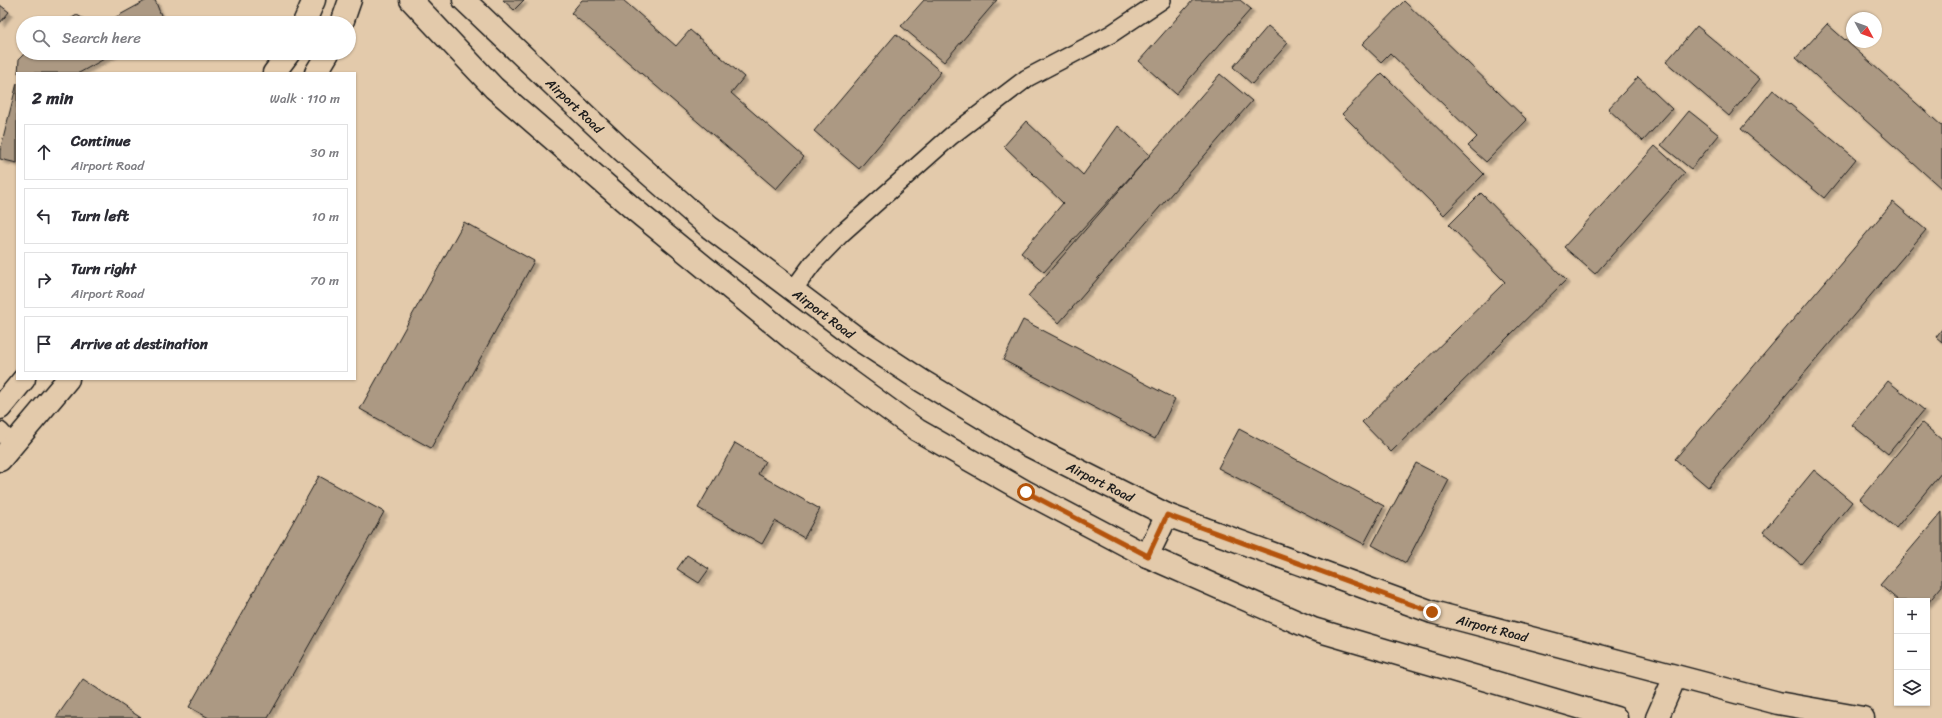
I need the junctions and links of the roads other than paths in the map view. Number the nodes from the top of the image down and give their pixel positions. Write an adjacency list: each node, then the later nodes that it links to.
1 (314, 0): 6 (main road)
2 (350, 0): 7 (main road)
3 (411, 0): 18 (main road)
4 (464, 0): 12 (main road, Airport Road)
5 (1162, 0): 12 (lane)
6 (307, 16)
7 (344, 16)
8 (284, 60): 10 (main road)
9 (324, 60): 11 (main road)
10 (275, 72)
11 (317, 72)
12 (793, 290): 17 (main road, Airport Road)
13 (23, 380): 15 (main road)
14 (67, 380): 16 (main road)
15 (0, 408)
16 (4, 445)
17 (1167, 515): 18 (main road); 19 (main road, Airport Road)
18 (1148, 556): 20 (main road)
19 (1675, 677): 21 (main road); 22 (main road, Airport Road)
20 (1616, 718)
21 (1657, 718)
22 (1863, 718)

